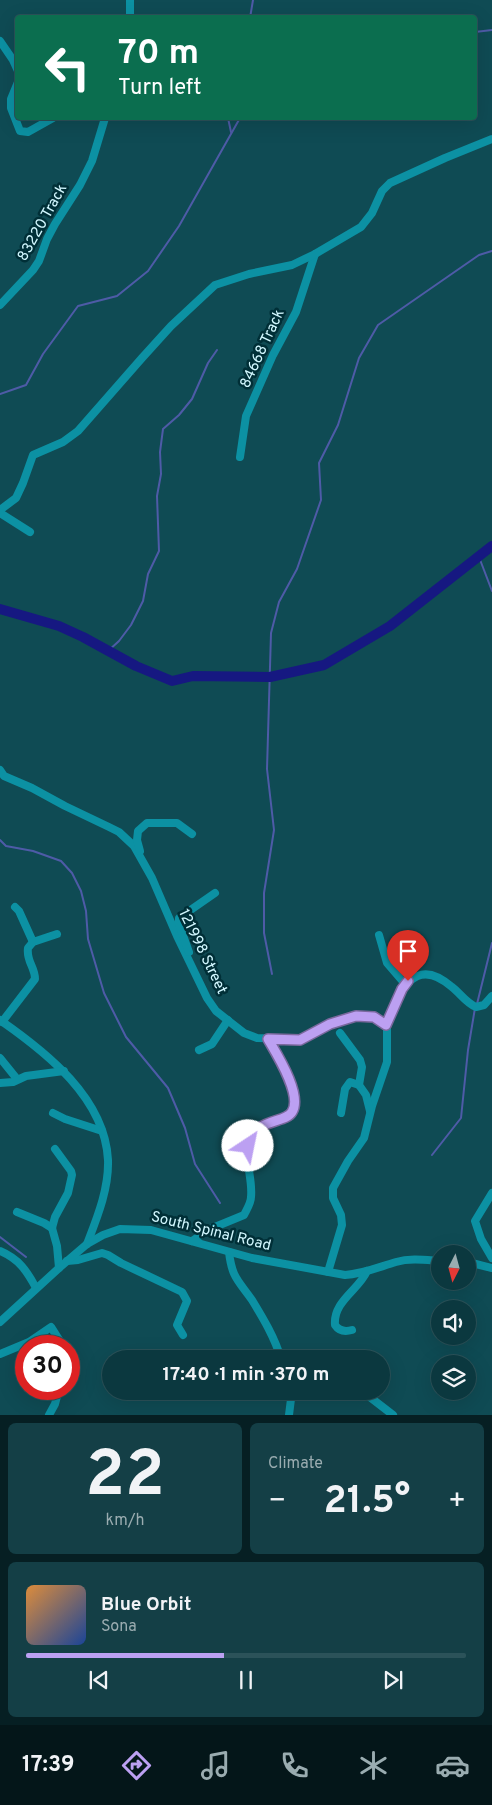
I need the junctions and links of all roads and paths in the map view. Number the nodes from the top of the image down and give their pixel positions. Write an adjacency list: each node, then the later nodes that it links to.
1 (130, 0): 2 (street)
2 (130, 15)
3 (0, 41): 4 (street)
4 (15, 65)
5 (15, 90): 6 (street)
6 (15, 119)
7 (15, 120): 8 (street)
8 (49, 120)
9 (104, 120): 12 (street, 83220 Track)
10 (492, 139): 11 (street)
11 (315, 254): 13 (street, 84668 Track); 14 (street)
12 (0, 305)
13 (240, 457)
14 (0, 511): 15 (street)
15 (30, 532)
16 (1, 774): 18 (street, 121998 Street)
17 (192, 834): 18 (street, 121998 Street)
18 (140, 856): 24 (street, 121998 Street)
19 (216, 893): 24 (street)
20 (15, 907): 23 (street)
21 (57, 934): 23 (street)
22 (378, 935): 25 (street)
23 (34, 942): 28 (street)
24 (195, 973): 27 (street, 121998 Street)
25 (406, 984): 26 (street); 29 (street)
26 (492, 996)
27 (228, 1020): 31 (street, 121998 Street); 32 (street)
28 (1, 1021): 34 (street)
29 (386, 1025): 31 (street, 121998 Street); 40 (street)
30 (340, 1034): 37 (street)
31 (268, 1039): 46 (street)
32 (199, 1050)
33 (0, 1058): 35 (street)
34 (64, 1071): 35 (street); 41 (street)
35 (17, 1079): 36 (street)
36 (0, 1083)
37 (359, 1085): 39 (street); 40 (street)
38 (52, 1113): 41 (street)
39 (340, 1113)
40 (370, 1115): 57 (street)
41 (102, 1131): 47 (street)
42 (55, 1150): 45 (street)
43 (492, 1193): 50 (street)
44 (17, 1212): 45 (street)
45 (52, 1228): 54 (street)
46 (192, 1241): 47 (street, South Spinal Road); 49 (street, South Spinal Road)
47 (87, 1244): 51 (street, South Spinal Road)
48 (0, 1251): 58 (street)
49 (229, 1252): 57 (street, South Spinal Road); 65 (street)
50 (492, 1258)
51 (67, 1261): 54 (street, South Spinal Road); 63 (street)
52 (431, 1261): 56 (street)
53 (476, 1264): 55 (street)
54 (58, 1268): 58 (street, South Spinal Road)
55 (492, 1268)
56 (367, 1271): 57 (street); 60 (street)
57 (328, 1272)
58 (36, 1288): 59 (street, South Spinal Road)
59 (0, 1322)
60 (352, 1330)
61 (39, 1335): 62 (street)
62 (55, 1335)
63 (182, 1335)
64 (15, 1348): 66 (street)
65 (277, 1350)
66 (0, 1354)
67 (56, 1400): 70 (street)
68 (291, 1400): 71 (street)
69 (374, 1400): 72 (street)
70 (49, 1415)
71 (289, 1415)
72 (394, 1415)

